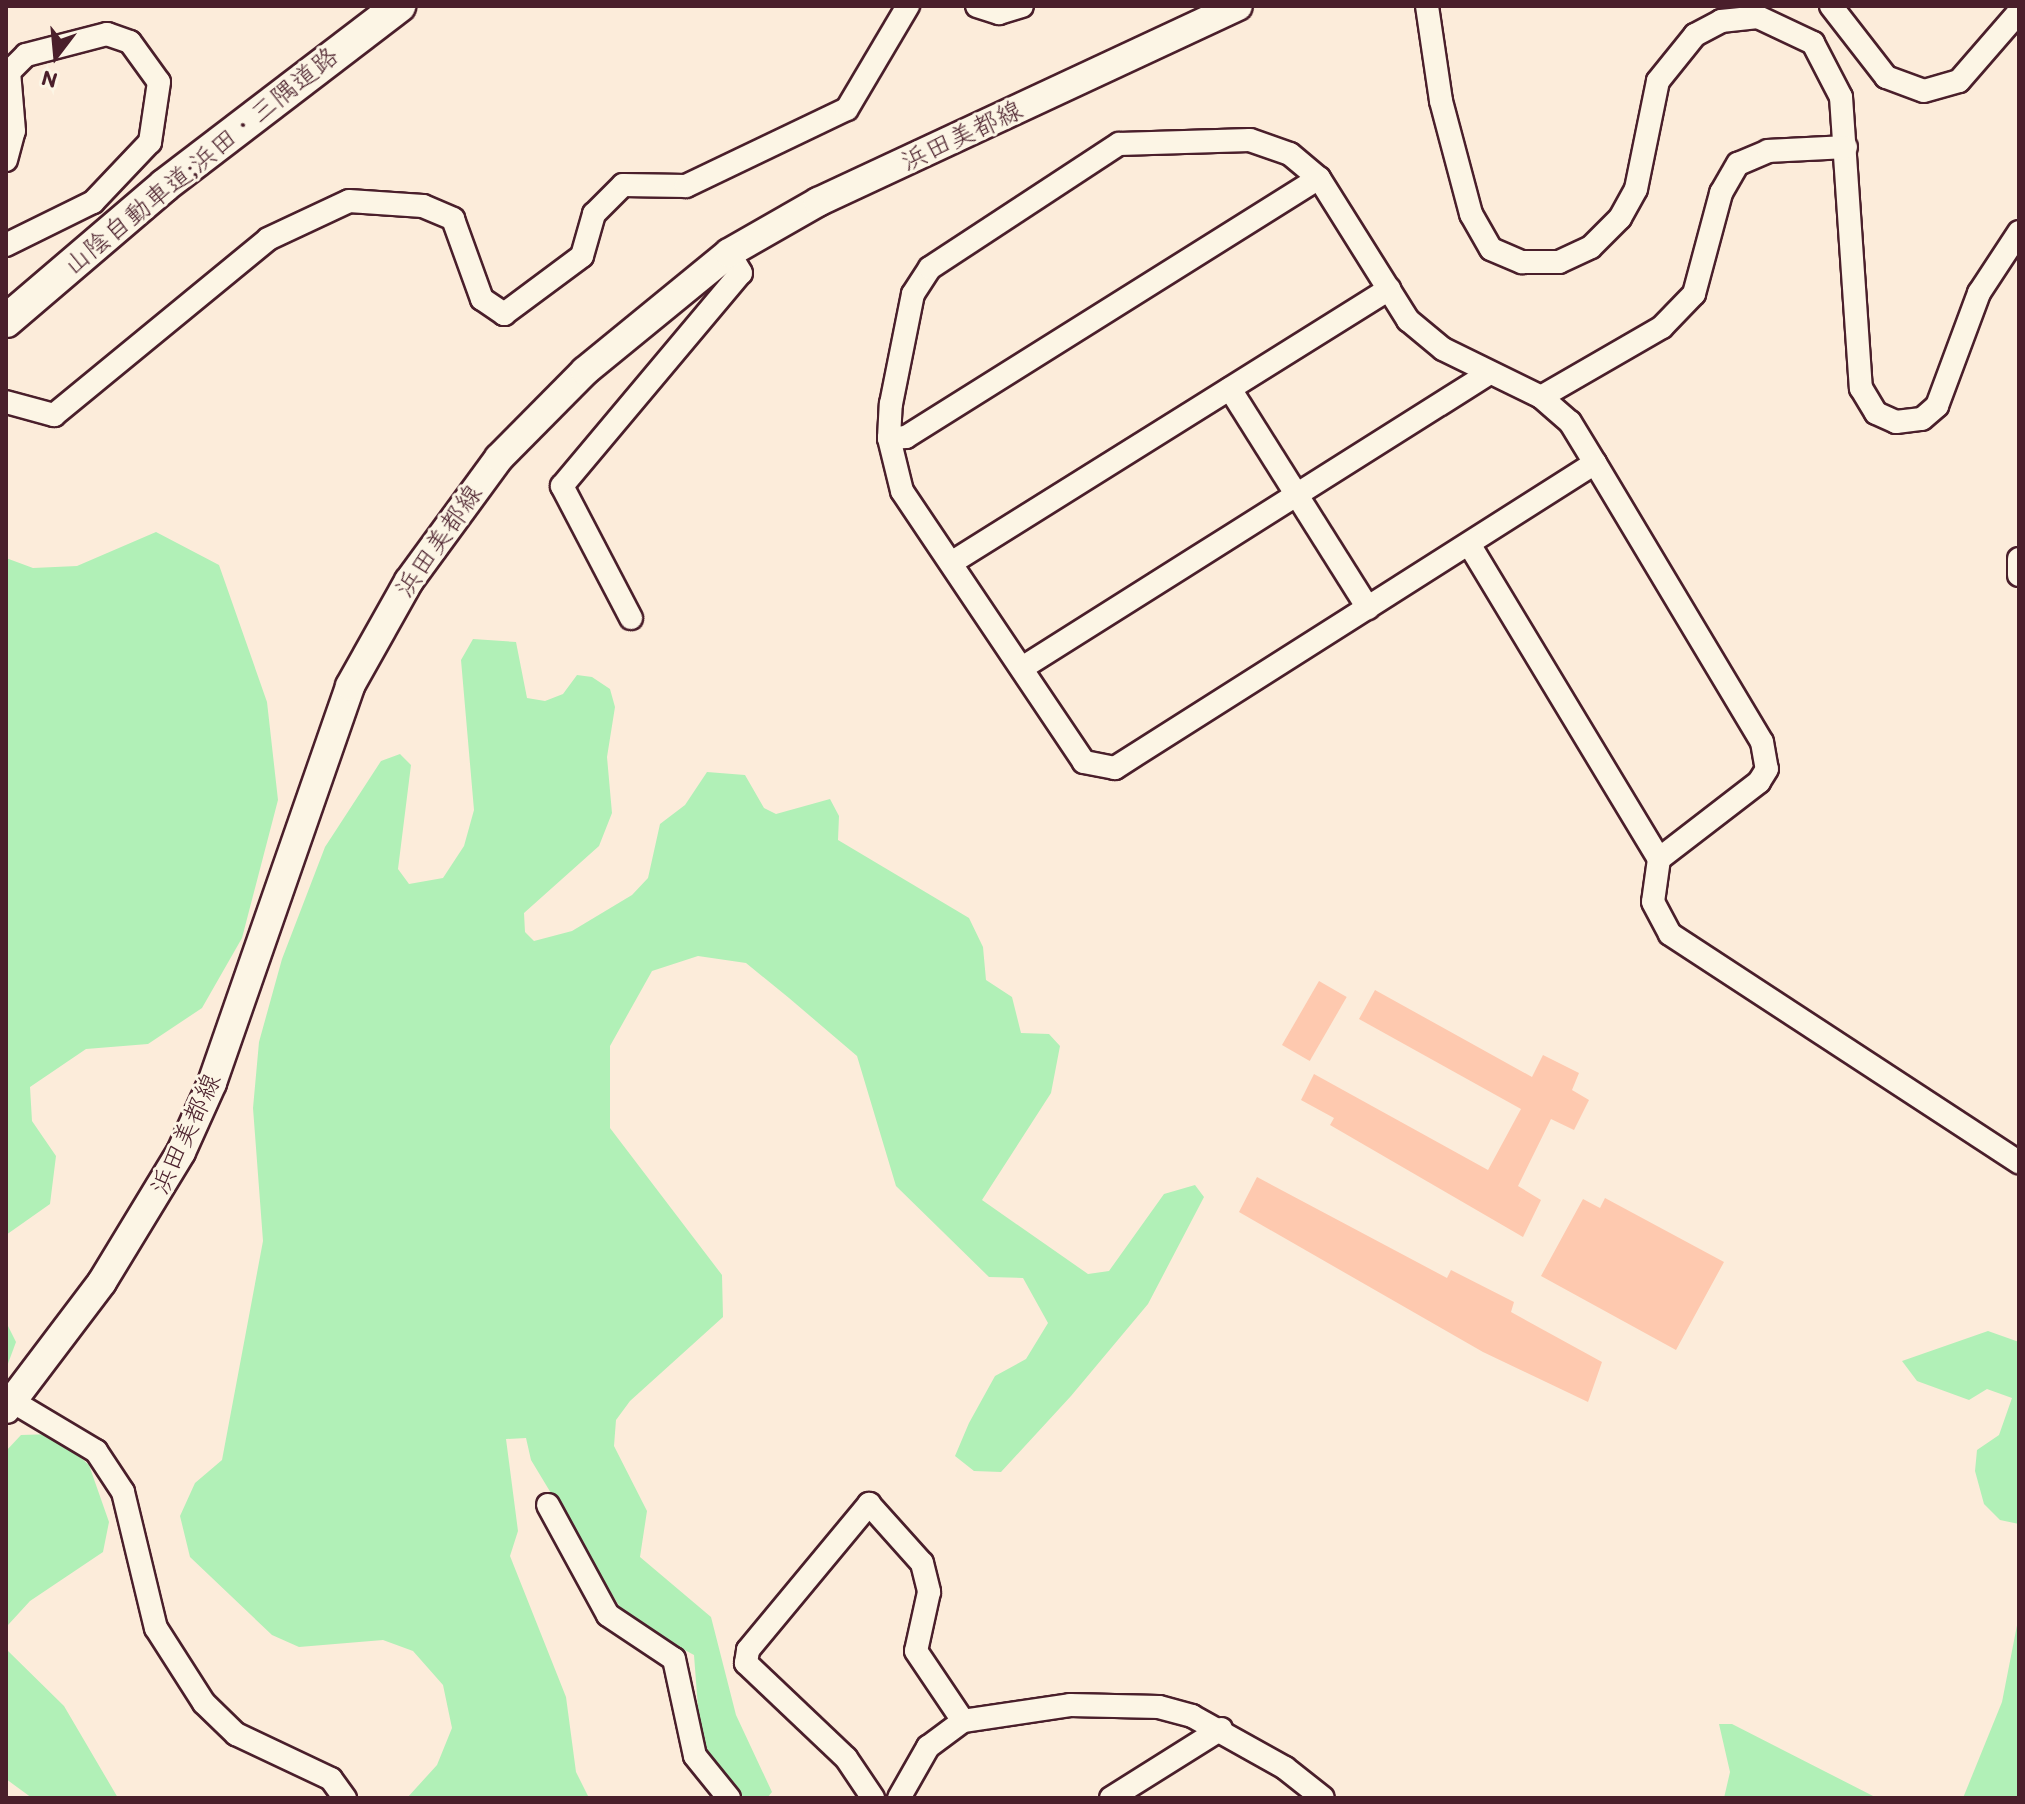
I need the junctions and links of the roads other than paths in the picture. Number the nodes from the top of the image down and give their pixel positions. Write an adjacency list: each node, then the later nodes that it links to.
1 (399, 6): 17 (highway, 山陰自動車道;浜田・三隅道路)
2 (908, 6): 21 (street)
3 (977, 6): 4 (street)
4 (1022, 6)
5 (1238, 6): 15 (main road, 浜田美都線)
6 (1427, 6): 9 (street)
7 (1831, 6): 8 (street)
8 (2019, 12)
9 (1719, 13): 10 (street)
10 (1846, 147): 13 (street); 20 (street)
11 (6, 160): 14 (street)
12 (1319, 178): 16 (street); 22 (street); 22 (street)
13 (2019, 232)
14 (6, 245)
15 (729, 253): 30 (street); 34 (main road, 浜田美都線)
16 (1389, 289): 18 (street); 19 (street)
17 (6, 321)
18 (1488, 374): 20 (street); 24 (street)
19 (1230, 389): 24 (street); 27 (street)
20 (1541, 397): 23 (street)
21 (6, 402)
22 (889, 438): 27 (street)
23 (1595, 463): 25 (street); 32 (street)
24 (1299, 499): 29 (street); 31 (street)
25 (1469, 544): 29 (street); 32 (street)
26 (2019, 559): 28 (street)
27 (951, 563): 31 (street)
28 (2019, 575)
29 (1368, 608): 31 (street)
30 (631, 618)
31 (1022, 668)
32 (1659, 859): 33 (street)
33 (2019, 1162)
34 (9, 1405): 38 (street)
35 (548, 1505): 39 (street)
36 (963, 1721): 37 (street); 40 (street); 41 (street)
37 (1221, 1729): 42 (street); 43 (street)
38 (345, 1798)
39 (729, 1798)
40 (873, 1798)
41 (899, 1798)
42 (1111, 1798)
43 (1323, 1798)

